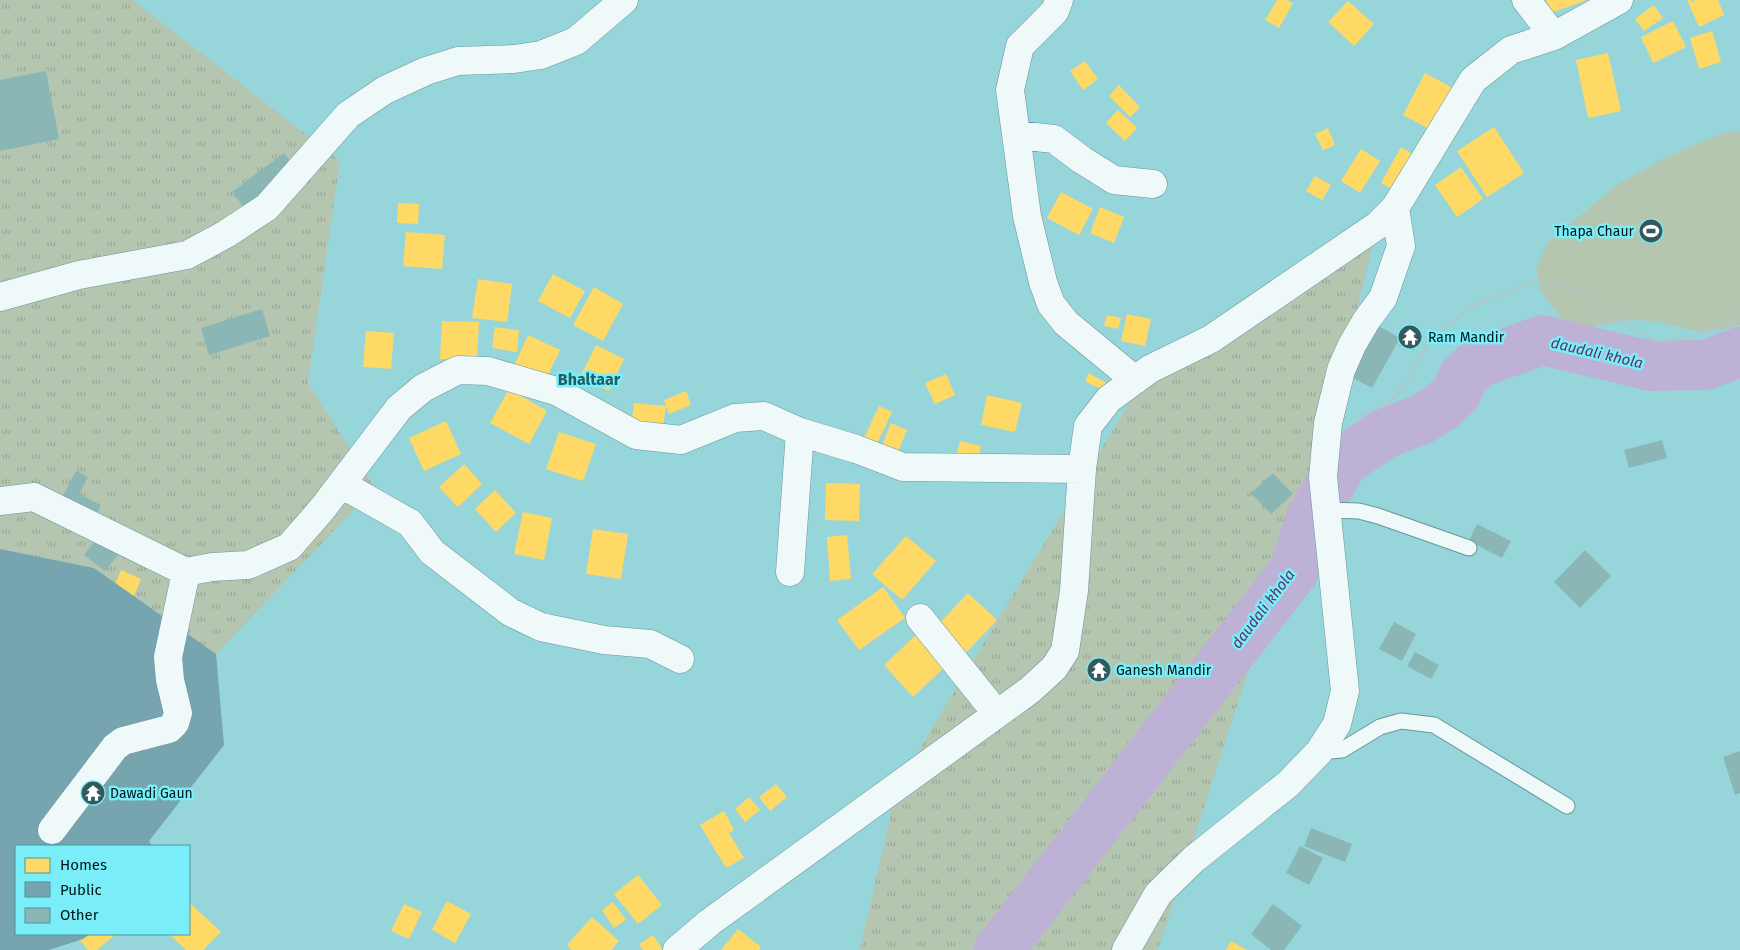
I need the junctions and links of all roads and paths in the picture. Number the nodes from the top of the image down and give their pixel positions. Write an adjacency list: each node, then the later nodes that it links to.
1 (624, 0): 9 (street)
2 (1060, 0): 6 (street)
3 (1526, 0): 5 (street)
4 (1618, 0): 5 (street)
5 (1554, 36): 8 (street)
6 (1016, 135): 7 (street); 11 (street)
7 (1153, 184)
8 (1395, 208): 11 (street); 12 (street)
9 (0, 297)
10 (1740, 317): 12 (path)
11 (1135, 380): 14 (street)
12 (1328, 423): 16 (street)
13 (800, 432): 14 (street); 15 (street); 20 (street)
14 (1082, 469): 23 (street)
15 (341, 484): 19 (street); 22 (street)
16 (1325, 495): 18 (lane); 24 (street)
17 (0, 501): 19 (street)
18 (1468, 548)
19 (186, 572): 26 (street)
20 (790, 572)
21 (920, 618): 23 (street)
22 (680, 658)
23 (997, 714): 27 (street)
24 (1319, 752): 25 (lane); 28 (street)
25 (1567, 806)
26 (52, 830)
27 (677, 950)
28 (1126, 950)

